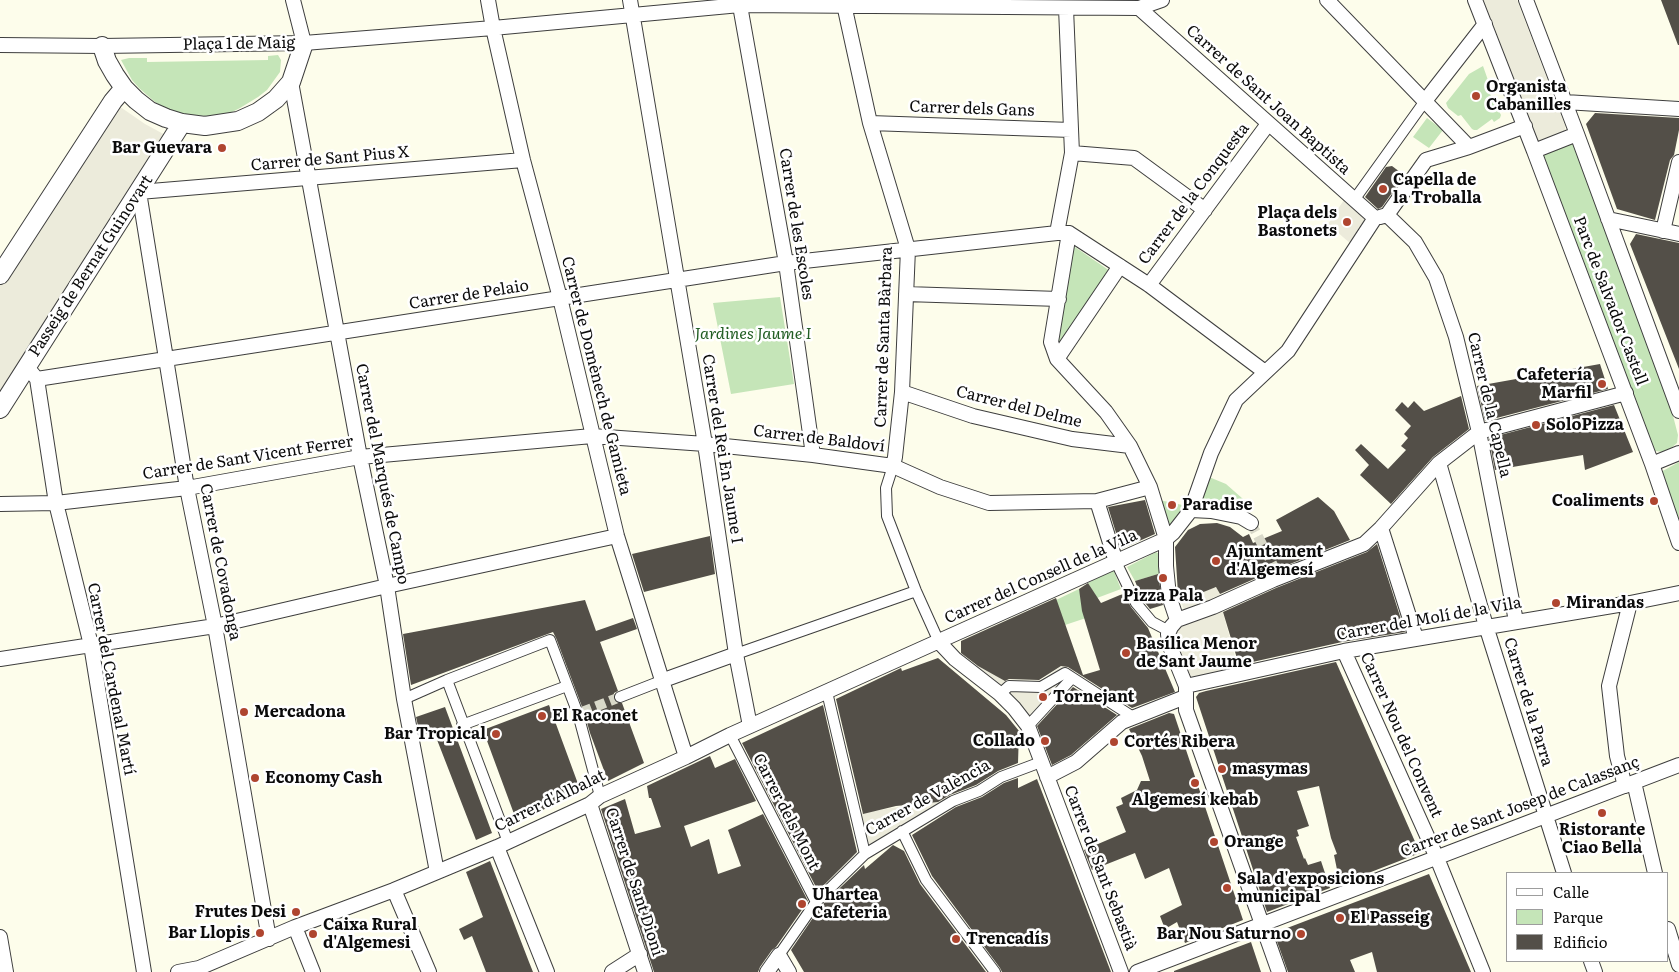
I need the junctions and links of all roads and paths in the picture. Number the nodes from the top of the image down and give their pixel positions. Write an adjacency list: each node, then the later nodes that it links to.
1 (293, 0): 15 (street)
2 (488, 0): 14 (street, Carrer de Domènech de Gamieta)
3 (630, 0): 12 (street, Carrer del Rei En Jaume I)
4 (1162, 0): 10 (street)
5 (1327, 0): 20 (street)
6 (1475, 0): 13 (street, Parc de Salvador Castell)
7 (1526, 0): 21 (street, Parc de Salvador Castell)
8 (740, 3): 9 (street); 12 (street); 44 (street, Carrer de les Escoles)
9 (844, 3): 11 (street); 23 (street, Carrer de Santa Bàrbara)
10 (1138, 4): 11 (street); 25 (street, Carrer de Sant Joan Baptista)
11 (1066, 8): 27 (street)
12 (632, 16): 14 (street); 47 (street, Carrer del Rei En Jaume I)
13 (1485, 24): 20 (street); 26 (street, Parc de Salvador Castell)
14 (493, 28): 15 (street); 32 (street, Carrer de Domènech de Gamieta)
15 (304, 43): 17 (street, Plaça 1 de Maig); 18 (street, Plaça 1 de Maig)
16 (0, 45): 17 (street)
17 (102, 46): 19 (street, Plaça 1 de Maig)
18 (292, 82): 24 (street, Plaça 1 de Maig); 34 (street, Carrer del Marqués de Campo)
19 (124, 88): 24 (street, Plaça 1 de Maig); 46 (street)
20 (1425, 101): 29 (street); 36 (street)
21 (1565, 102): 22 (street); 28 (street, Parc de Salvador Castell)
22 (1679, 109)
23 (870, 122): 27 (street, Carrer dels Gans); 43 (street, Carrer de Santa Bàrbara)
24 (182, 123): 35 (street, Passeig de Bernat Guinovart)
25 (1268, 124): 36 (street, Carrer de Sant Joan Baptista); 37 (street, Carrer de la Conquesta)
26 (1525, 126): 29 (street); 30 (street, Parc de Salvador Castell)
27 (1072, 130): 31 (street)
28 (1577, 134): 30 (street); 39 (street, Parc de Salvador Castell)
29 (1469, 147): 38 (street)
30 (1534, 151): 58 (street, Parc de Salvador Castell)
31 (1072, 153): 37 (street); 41 (street)
32 (523, 160): 34 (street, Carrer de Sant Pius X); 50 (street, Carrer de Domènech de Gamieta)
33 (1679, 162): 40 (street)
34 (310, 178): 35 (street, Carrer de Sant Pius X); 52 (street, Carrer del Marqués de Campo)
35 (139, 192): 53 (street, Carrer de Covadonga); 56 (street, Passeig de Bernat Guinovart)
36 (1354, 200): 38 (street, Carrer de Sant Joan Baptista)
37 (1205, 210): 48 (street, Carrer de la Conquesta)
38 (1381, 216): 55 (street); 61 (street, Carrer de la Capella)
39 (1608, 219): 40 (street); 60 (street, Parc de Salvador Castell)
40 (1663, 230): 42 (street)
41 (1063, 233): 43 (street, Carrer de Pelaio); 45 (street); 51 (street)
42 (1679, 234)
43 (908, 249): 44 (street, Carrer de Pelaio); 49 (street, Carrer de Santa Bàrbara)
44 (786, 263): 47 (street, Carrer de Pelaio); 66 (street, Carrer de les Escoles)
45 (1120, 266): 48 (street); 54 (street)
46 (0, 275)
47 (676, 279): 50 (street, Carrer de Pelaio); 63 (street, Carrer del Rei En Jaume I)
48 (1148, 286): 55 (street)
49 (906, 294): 51 (street); 57 (street, Carrer de Santa Bàrbara)
50 (560, 298): 52 (street, Carrer de Pelaio); 62 (street, Carrer de Domènech de Gamieta)
51 (1059, 299): 54 (street)
52 (338, 333): 53 (street, Carrer de Pelaio); 67 (street, Carrer del Marqués de Campo)
53 (165, 358): 56 (street, Carrer de Pelaio); 72 (street, Carrer de Covadonga)
54 (1057, 359): 64 (street)
55 (1265, 372): 76 (street)
56 (32, 373): 59 (street, Passeig de Bernat Guinovart); 74 (street, Carrer del Cardenal Martí)
57 (902, 392): 64 (street, Carrer del Delme); 70 (street, Carrer de Santa Bàrbara)
58 (1626, 393): 61 (street); 69 (street, Parc de Salvador Castell)
59 (0, 409)
60 (1679, 411)
61 (1479, 432): 68 (street); 88 (street, Carrer de la Capella)
62 (592, 436): 63 (street, Carrer de Baldoví); 67 (street, Carrer de Sant Vicent Ferrer); 79 (street, Carrer de Domènech de Gamieta)
63 (705, 444): 66 (street, Carrer de Baldoví); 95 (street, Carrer del Rei En Jaume I)
64 (1130, 446): 71 (street)
65 (1679, 453): 69 (street)
66 (814, 455): 70 (street, Carrer de Baldoví)
67 (360, 457): 72 (street, Carrer de Sant Vicent Ferrer); 83 (street, Carrer del Marqués de Campo)
68 (1439, 463): 78 (street); 90 (street, Carrer de la Parra)
69 (1652, 464): 81 (street, Parc de Salvador Castell)
70 (893, 466): 73 (street, Carrer de Baldoví); 84 (street, Carrer de Santa Bàrbara)
71 (1150, 487): 73 (street, Carrer de Baldoví); 80 (street)
72 (187, 488): 74 (street, Carrer de Sant Vicent Ferrer); 89 (street, Carrer de Covadonga)
73 (1097, 501): 82 (street)
74 (56, 503): 75 (street, Carrer de Sant Vicent Ferrer); 93 (street, Carrer del Cardenal Martí)
75 (0, 504)
76 (1191, 510): 77 (street); 80 (street)
77 (1251, 523)
78 (1381, 528): 87 (street); 91 (street)
79 (617, 536): 83 (street); 99 (street, Carrer de Domènech de Gamieta)
80 (1166, 539): 82 (street, Carrer del Consell de la Vila); 87 (street)
81 (1679, 543)
82 (1116, 562): 87 (street); 92 (street, Carrer del Consell de la Vila)
83 (387, 586): 89 (street); 105 (street, Carrer del Marqués de Campo)
84 (916, 591): 92 (street, Carrer de Santa Bàrbara); 95 (street)
85 (1679, 593): 86 (street, Carrer del Molí de la Vila)
86 (1630, 603): 88 (street, Carrer del Molí de la Vila); 115 (street)
87 (1173, 620): 102 (street)
88 (1516, 621): 90 (street, Carrer del Molí de la Vila)
89 (215, 626): 93 (street); 131 (street, Carrer de Covadonga)
90 (1486, 626): 91 (street, Carrer del Molí de la Vila); 117 (street, Carrer de la Parra)
91 (1416, 638): 94 (street, Carrer del Molí de la Vila)
92 (934, 643): 101 (street, Carrer d'Albalat); 103 (street, Carrer de Sant Sebastià)
93 (90, 645): 96 (street); 137 (street, Carrer del Cardenal Martí)
94 (1344, 650): 102 (street, Carrer del Molí de la Vila); 121 (street, Carrer Nou del Convent)
95 (736, 654): 99 (street); 108 (street, Carrer del Rei En Jaume I)
96 (0, 659)
97 (1072, 678): 103 (street); 106 (street); 109 (street)
98 (447, 680): 100 (street); 105 (street); 107 (street)
99 (661, 681): 104 (street); 111 (street, Carrer de Domènech de Gamieta)
100 (567, 686): 107 (street); 116 (street)
101 (827, 692): 108 (street, Carrer d'Albalat); 120 (street)
102 (1186, 692): 106 (street); 127 (street)
103 (1000, 694): 109 (street, Carrer de Sant Sebastià)
104 (620, 697)
105 (404, 699): 122 (street, Carrer del Marqués de Campo)
106 (1133, 717): 114 (street)
107 (462, 725): 119 (street)
108 (750, 726): 110 (street, Carrer d'Albalat)
109 (1028, 726): 112 (street, Carrer de Sant Sebastià)
110 (730, 735): 111 (street, Carrer d'Albalat); 126 (street, Carrer dels Mont)
111 (686, 757): 116 (street, Carrer d'Albalat)
112 (1041, 762): 114 (street, Carrer de Sant Sebastià); 118 (street, Carrer de València)
113 (1679, 765): 115 (street, Carrer de Sant Josep de Calassanç)
114 (1047, 777): 147 (street, Carrer de Sant Sebastià)
115 (1630, 784): 117 (street, Carrer de Sant Josep de Calassanç); 124 (street)
116 (595, 800): 119 (street, Carrer d'Albalat); 132 (street, Carrer de Sant Dioní)
117 (1546, 816): 121 (street, Carrer de Sant Josep de Calassanç); 123 (street, Carrer de la Parra)
118 (902, 830): 120 (street, Carrer de València); 146 (street)
119 (502, 844): 122 (street, Carrer d'Albalat); 141 (street)
120 (865, 854): 126 (street, Carrer de València)
121 (1437, 858): 127 (street, Carrer de Sant Josep de Calassanç); 150 (street, Carrer Nou del Convent)
122 (437, 872): 125 (street, Carrer d'Albalat)
123 (1564, 872)
124 (1655, 872)
125 (394, 890): 128 (street, Carrer d'Albalat); 140 (street)
126 (816, 902): 133 (street, Carrer de València)
127 (1262, 925): 148 (street, Carrer de Sant Josep de Calassanç); 149 (street)
128 (295, 927): 131 (street, Carrer d'Albalat); 139 (street)
129 (1669, 932): 134 (street)
130 (0, 937): 136 (street)
131 (269, 939): 135 (street, Carrer d'Albalat)
132 (640, 954): 142 (street); 143 (street, Carrer de Sant Dioní)
133 (778, 955): 144 (street, Carrer de València); 145 (street)
134 (1679, 965)
135 (200, 970): 138 (street, Carrer d'Albalat)
136 (6, 972)
137 (144, 972)
138 (178, 972)
139 (313, 972)
140 (428, 972)
141 (547, 972)
142 (612, 972)
143 (645, 972)
144 (767, 972)
145 (789, 972)
146 (995, 972)
147 (1121, 972)
148 (1137, 972)
149 (1279, 972)
150 (1483, 972)

